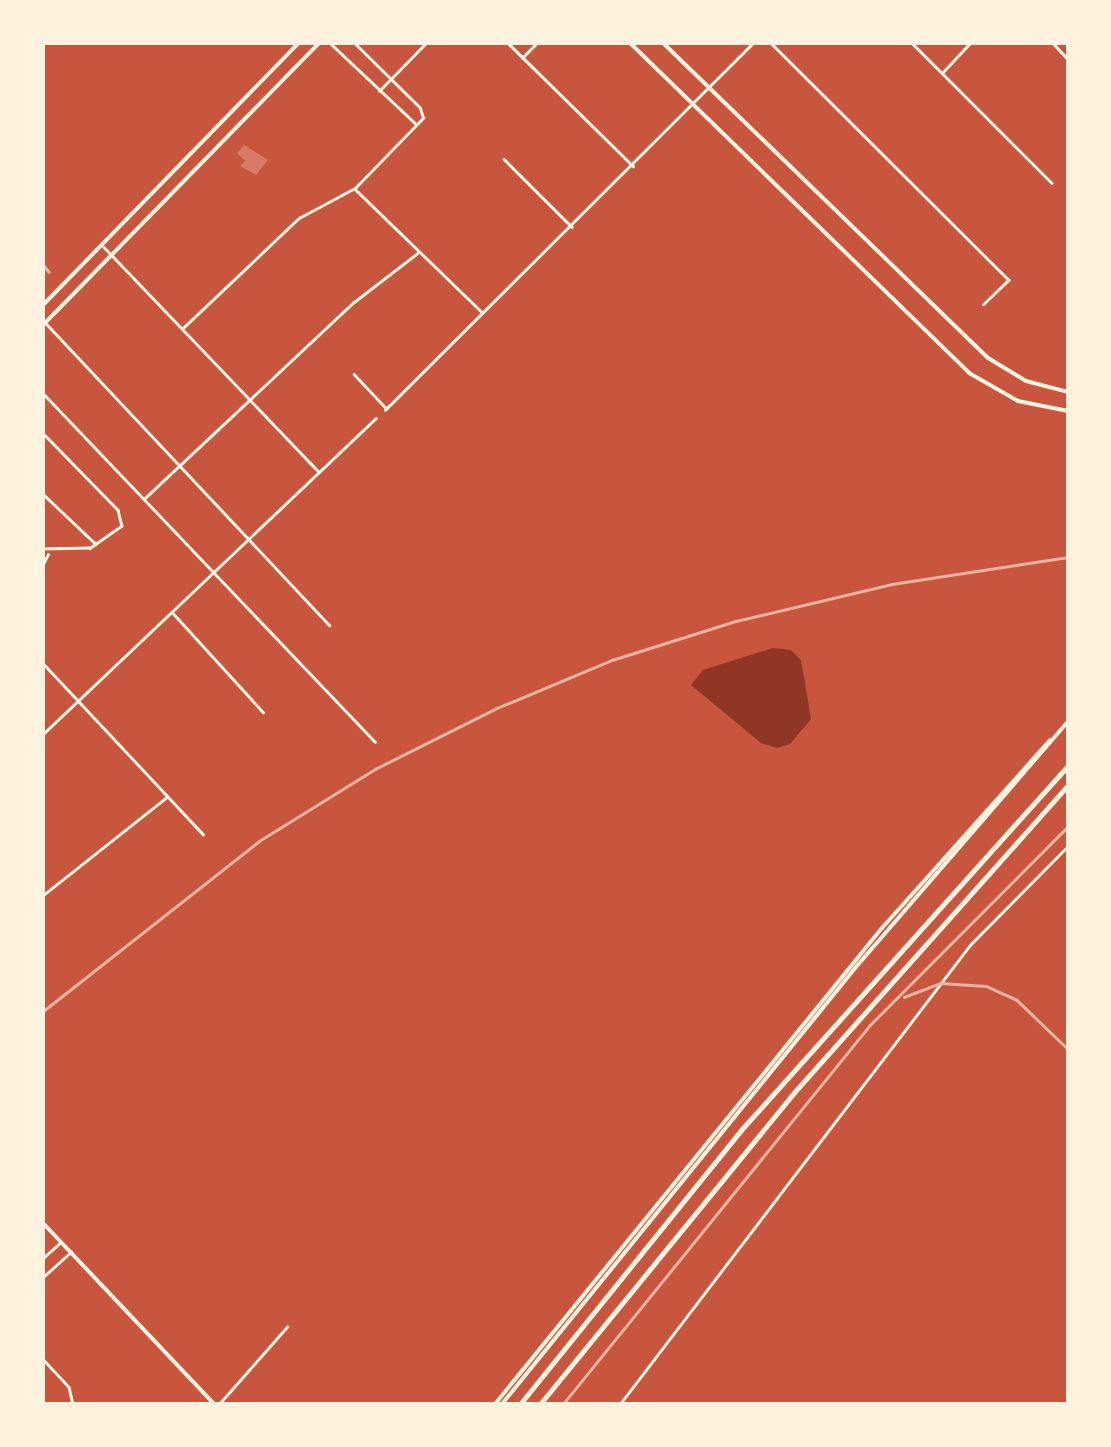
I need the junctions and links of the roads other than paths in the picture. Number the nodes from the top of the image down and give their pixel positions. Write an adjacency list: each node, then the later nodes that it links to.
1 (300, 42): 28 (main road)
2 (320, 42): 30 (main road)
3 (329, 42): 20 (street)
4 (353, 42): 18 (street)
5 (427, 42): 18 (street)
6 (507, 42): 15 (street)
7 (538, 42): 15 (street)
8 (629, 42): 21 (main road)
9 (662, 42): 19 (main road)
10 (754, 42): 19 (street)
11 (770, 42): 31 (street)
12 (911, 42): 17 (street)
13 (971, 42): 17 (street)
14 (1052, 42): 16 (street)
15 (522, 58): 24 (street)
16 (1068, 59)
17 (942, 73): 25 (street)
18 (391, 79): 20 (street); 22 (street)
19 (710, 89): 21 (street); 38 (main road)
20 (379, 92): 22 (street)
21 (694, 106): 24 (street); 40 (main road)
22 (417, 124): 26 (street)
23 (504, 159): 27 (street)
24 (634, 167): 27 (street)
25 (1052, 183)
26 (355, 188): 29 (street); 35 (street)
27 (573, 228): 33 (street)
28 (102, 245): 30 (street); 32 (main road)
29 (419, 252): 33 (street); 39 (street)
30 (112, 255): 34 (main road); 35 (street)
31 (984, 304)
32 (42, 306)
33 (483, 313): 36 (street)
34 (44, 323): 43 (street)
35 (184, 328): 39 (street)
36 (354, 374)
37 (42, 392): 46 (street)
38 (1068, 392)
39 (251, 398): 43 (street); 44 (street)
40 (1068, 412)
41 (376, 418): 44 (street)
42 (42, 432): 48 (street)
43 (180, 464): 46 (street); 47 (street)
44 (320, 473): 47 (street)
45 (42, 493): 48 (street)
46 (144, 499): 52 (street)
47 (248, 539): 52 (street); 54 (street)
48 (96, 544): 50 (street)
49 (42, 549): 50 (street)
50 (48, 553): 51 (street)
51 (42, 566)
52 (214, 572): 53 (street); 60 (street)
53 (172, 612): 56 (street); 57 (street)
54 (329, 625)
55 (42, 662): 56 (street)
56 (78, 701): 59 (street); 63 (street)
57 (264, 712)
58 (1068, 720): 76 (main road)
59 (42, 735)
60 (375, 742)
61 (1068, 766): 77 (highway)
62 (1068, 785): 78 (highway)
63 (168, 796): 64 (street); 66 (street)
64 (204, 834)
65 (1068, 846): 79 (street)
66 (42, 896)
67 (42, 1222): 68 (main road)
68 (61, 1242): 69 (main road); 70 (street)
69 (70, 1252): 71 (street); 75 (main road)
70 (42, 1258)
71 (42, 1278)
72 (287, 1327): 75 (street)
73 (42, 1358): 74 (street)
74 (73, 1404)
75 (216, 1404)
76 (499, 1404)
77 (520, 1404)
78 (540, 1404)
79 (620, 1404)

